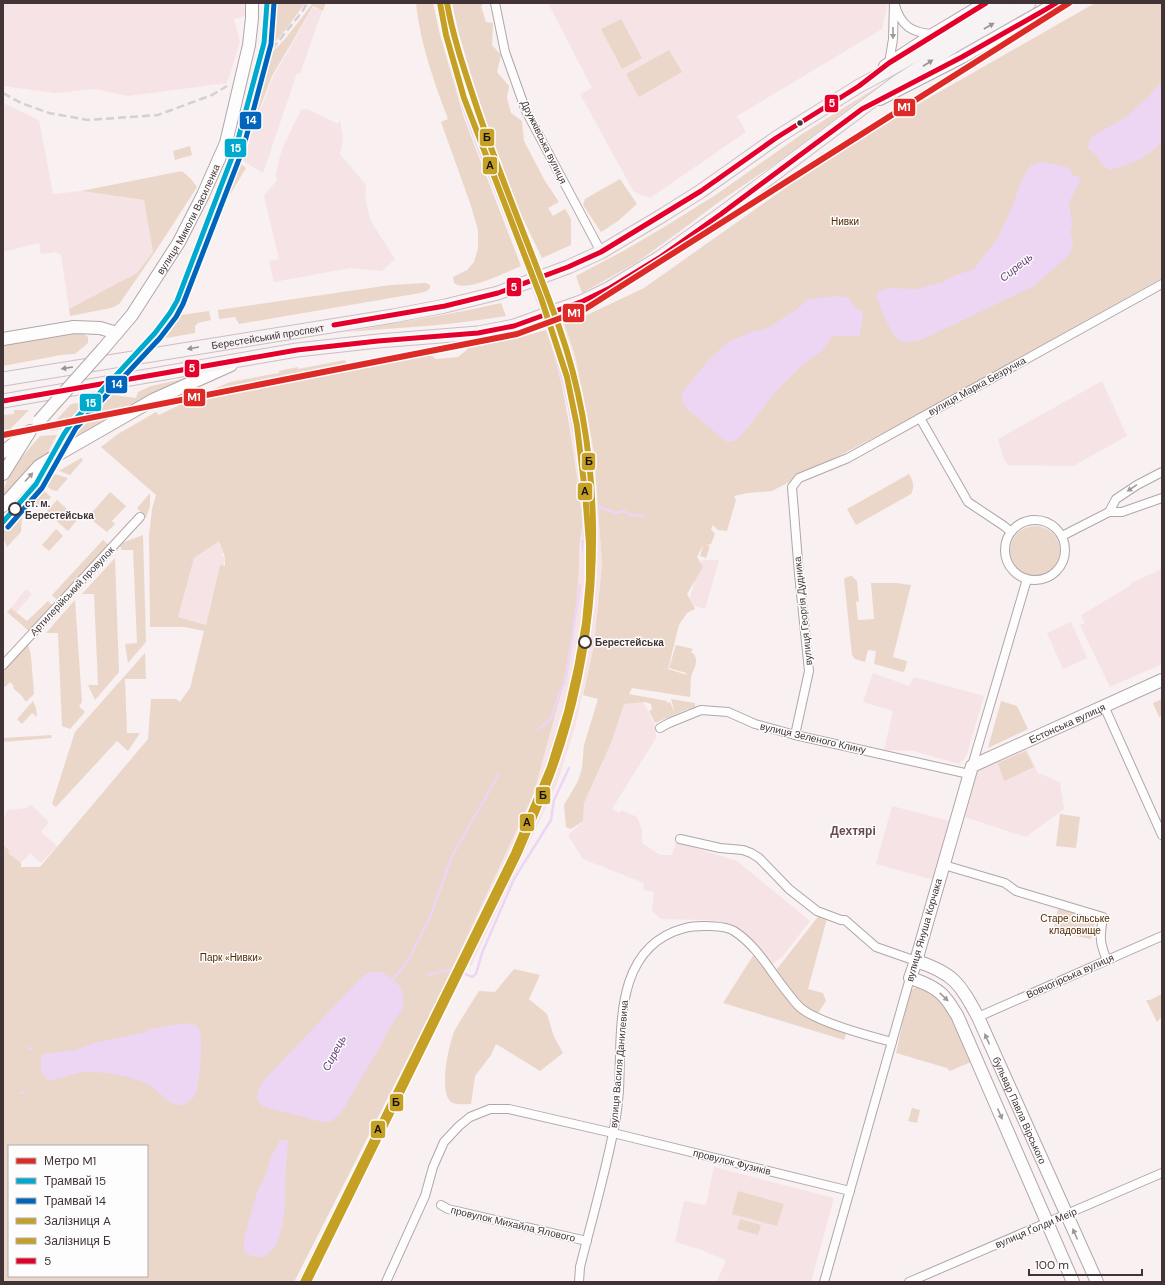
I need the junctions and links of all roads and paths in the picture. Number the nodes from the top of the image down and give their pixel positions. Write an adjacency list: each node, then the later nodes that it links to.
1 (252, 3): 15 (main road, вулиця Миколи Василенка)
2 (495, 3): 13 (street, Дружківська вулиця)
3 (894, 3): 8 (street); 10 (street, one-way to 10)
4 (986, 3): 8 (main road, Берестейський проспект)
5 (1007, 3): 9 (main road, Берестейський проспект)
6 (1029, 3): 9 (main road, Берестейський проспект, one-way to 6)
7 (1057, 3): 12 (main road, Берестейський проспект)
8 (934, 34): 10 (main road, Берестейський проспект)
9 (951, 41): 11 (main road, Берестейський проспект); 12 (main road, Берестейський проспект, one-way to 9)
10 (889, 63): 11 (main road, Берестейський проспект)
11 (859, 86): 13 (main road, Берестейський проспект)
12 (862, 109): 17 (main road, Берестейський проспект)
13 (601, 252): 18 (main road, Берестейський проспект, one-way to 18)
14 (1162, 284): 20 (street, вулиця Марка Безручка)
15 (117, 333): 16 (main road); 21 (main road, вулиця Миколи Василенка, bridge)
16 (3, 339)
17 (245, 359): 19 (main road, Берестейський проспект); 27 (main road, one-way to 17)
18 (3, 379)
19 (3, 401)
20 (920, 418): 25 (street, вулиця Марка Безручка); 30 (street)
21 (30, 431): 22 (main road); 24 (main road)
22 (3, 452)
23 (1162, 472): 28 (street, one-way to 28)
24 (3, 474)
25 (792, 487): 37 (street, вулиця Георгія Дудника)
26 (1162, 498): 28 (street)
27 (3, 506)
28 (1109, 512): 31 (street)
29 (140, 517): 33 (street, Артилерійський провулок)
30 (1011, 532): 31 (street); 32 (street)
31 (1062, 536): 32 (street)
32 (1027, 579): 38 (street, вулиця Януша Корчака)
33 (3, 665)
34 (1162, 680): 35 (main road, Естонська вулиця)
35 (1104, 706): 38 (main road, Естонська вулиця); 39 (street)
36 (660, 728): 37 (street, вулиця Зеленого Клину)
37 (795, 735): 38 (street, вулиця Зеленого Клину)
38 (970, 770): 41 (main road, вулиця Януша Корчака)
39 (1162, 835)
40 (680, 839): 44 (street)
41 (944, 865): 43 (street); 44 (main road, вулиця Януша Корчака)
42 (1162, 936): 43 (street, Вовчогірська вулиця)
43 (1106, 960): 46 (street, Вовчогірська вулиця)
44 (916, 961): 45 (main road, вулиця Януша Корчака); 46 (main road, бульвар Павла Вірського)
45 (910, 978): 47 (street, вулиця Януша Корчака); 53 (main road, бульвар Павла Вірського, one-way to 53)
46 (978, 1017): 52 (main road, бульвар Павла Вірського, one-way to 46)
47 (892, 1042): 48 (street, вулиця Василя Данилевича); 50 (street, вулиця Януша Корчака)
48 (613, 1133): 50 (street, провулок Фузиків); 54 (street, вулиця Василя Данилевича); 55 (street, провулок Фузиків)
49 (1162, 1173): 52 (street, вулиця Ґолди Меїр)
50 (850, 1191): 57 (street, вулиця Януша Корчака)
51 (441, 1205): 54 (street, провулок Михайла Ялового)
52 (1066, 1214): 53 (street, вулиця Ґолди Меїр); 60 (main road, бульвар Павла Вірського, one-way to 52)
53 (1047, 1223): 58 (street, вулиця Ґолди Меїр); 59 (main road, бульвар Павла Вірського)
54 (587, 1241): 56 (street, вулиця Василя Данилевича)
55 (386, 1282)
56 (579, 1282)
57 (824, 1282)
58 (909, 1282)
59 (1072, 1282)
60 (1097, 1282)

